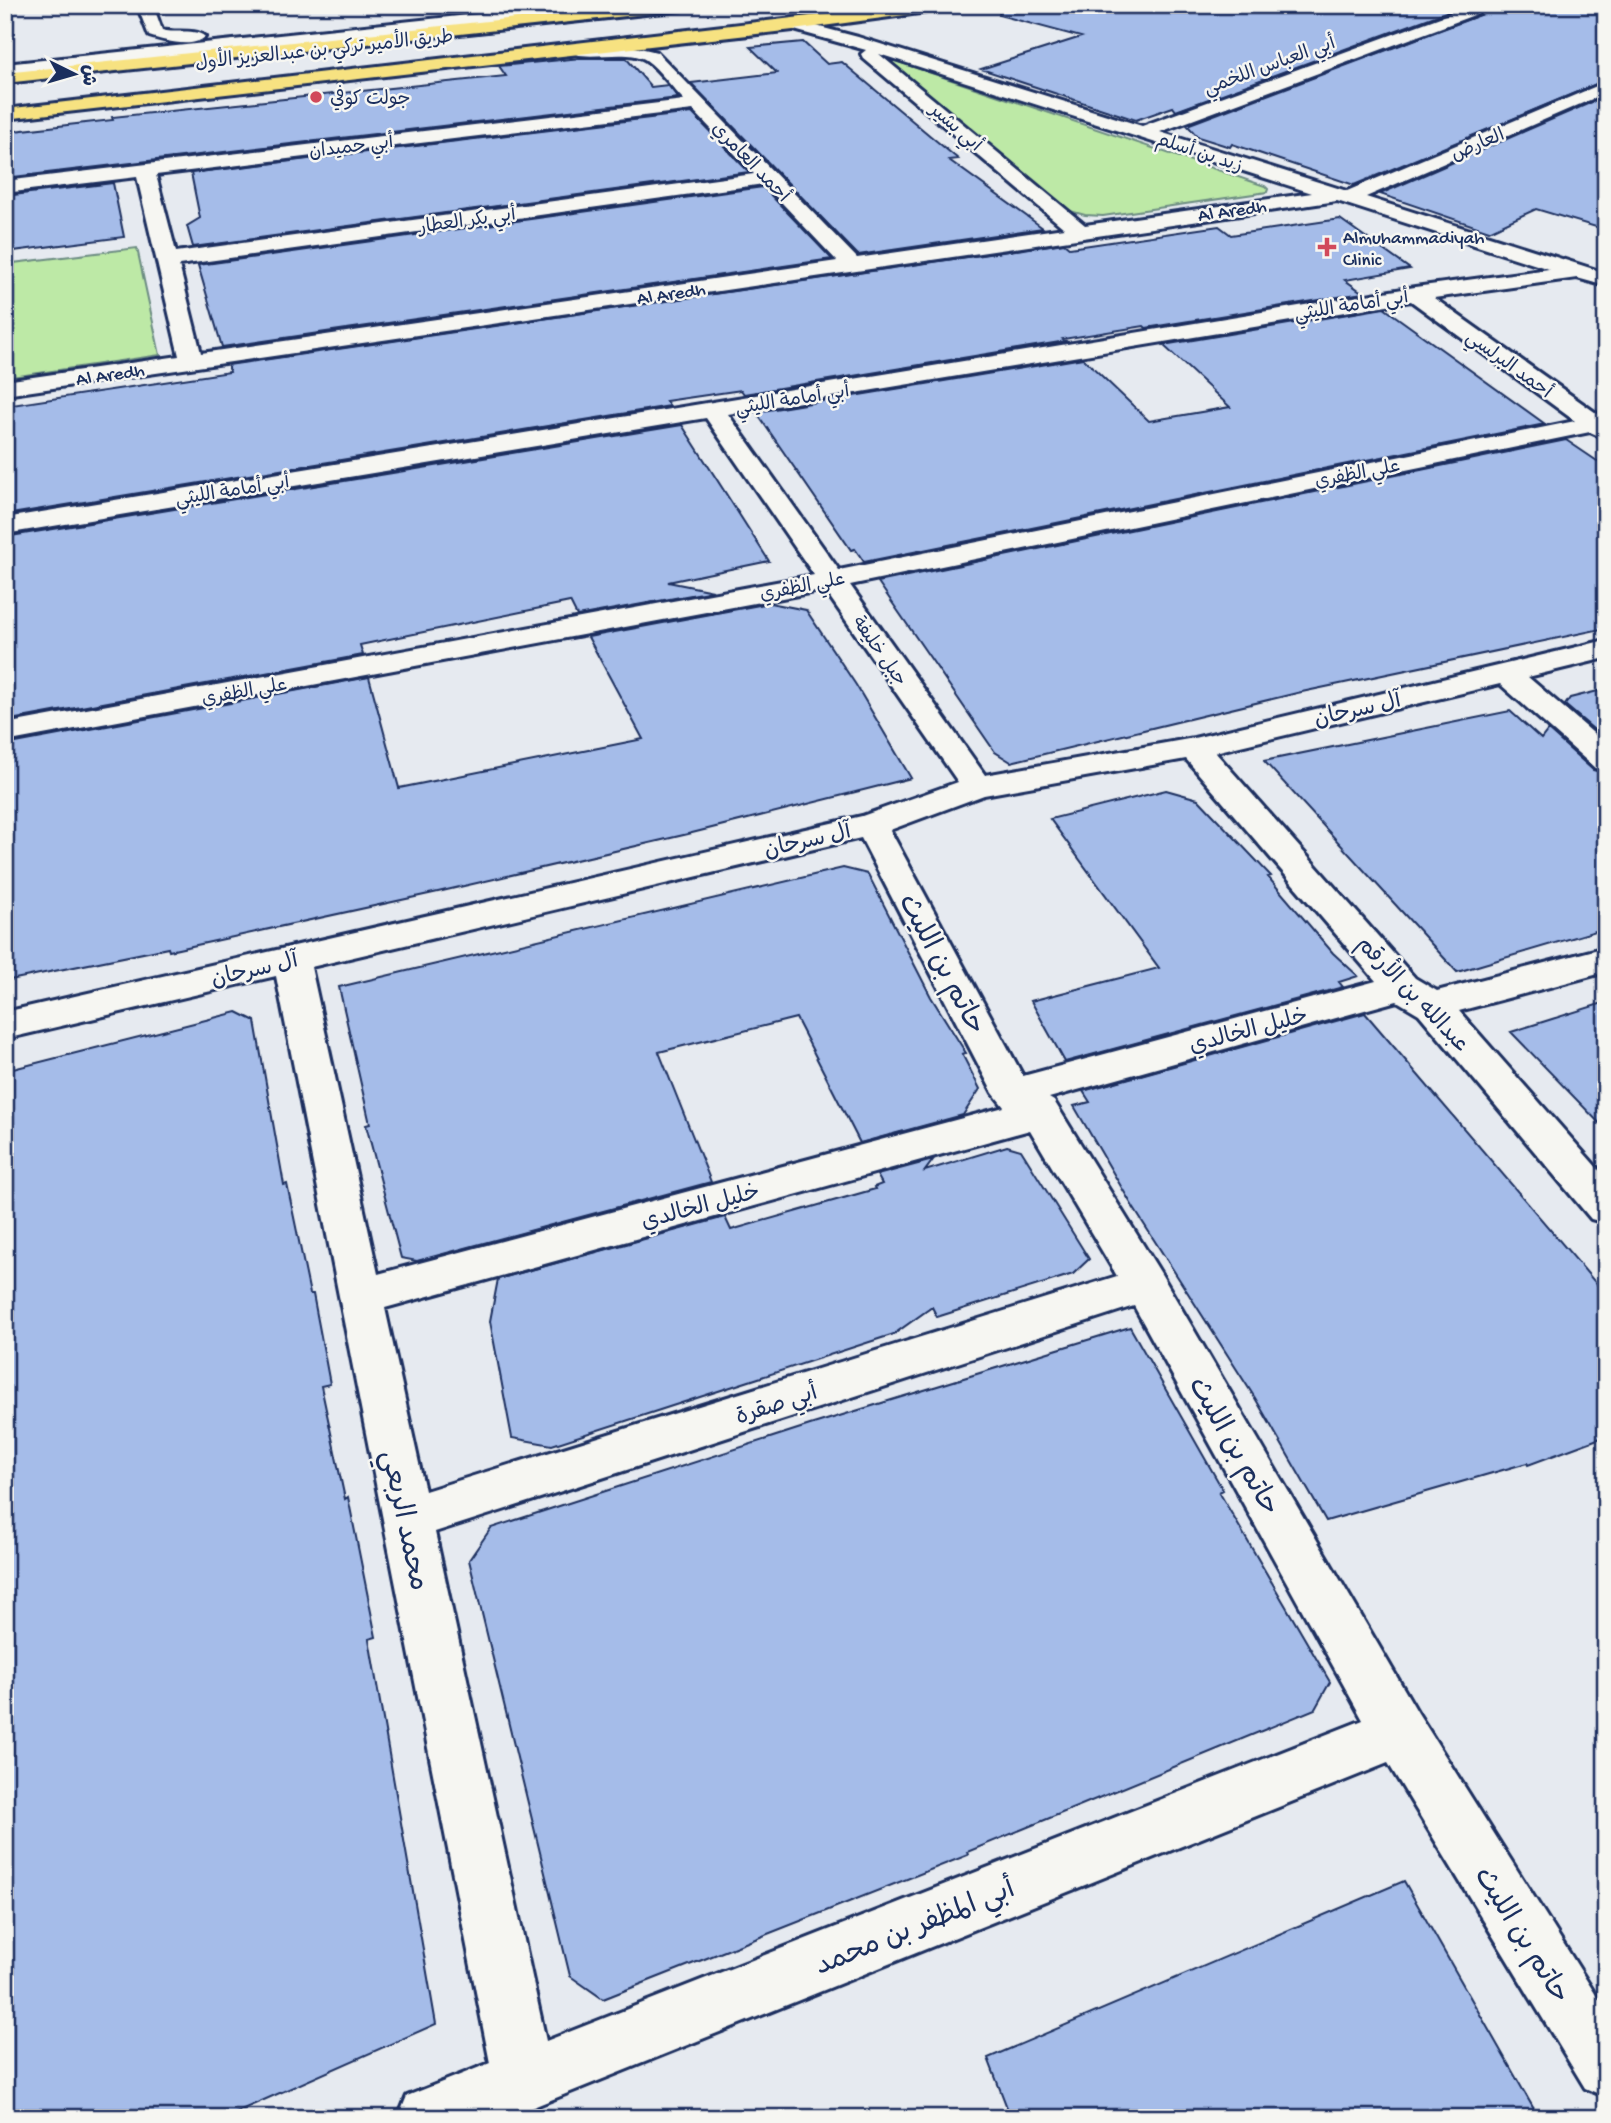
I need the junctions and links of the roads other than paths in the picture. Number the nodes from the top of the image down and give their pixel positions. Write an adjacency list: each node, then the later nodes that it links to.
1 (145, 5): 11 (street)
2 (611, 5): 11 (street)
3 (857, 5): 13 (main road, طريق الأمير تركي بن عبدالعزيز الأول)
4 (942, 5): 7 (main road)
5 (1488, 5): 22 (street, أبي العباس اللخمي)
6 (692, 10): 13 (main road, طريق الأمير تركي بن عبدالعزيز الأول); 16 (main road)
7 (839, 19): 8 (main road); 10 (street, أبي بشير)
8 (793, 26): 9 (main road); 10 (street, زيد بن أسلم)
9 (684, 37): 12 (main road); 14 (street)
10 (852, 40): 22 (street, زيد بن أسلم); 27 (street, أبي بشير)
11 (250, 43): 15 (street)
12 (574, 49): 14 (street); 21 (main road)
13 (416, 53): 18 (main road, طريق الأمير تركي بن عبدالعزيز الأول); 20 (main road, طريق الأمير تركي بن عبدالعزيز الأول)
14 (651, 56): 19 (street, أحمد العامري)
15 (5, 69)
16 (5, 78)
17 (1606, 87): 26 (street, العارض)
18 (5, 93)
19 (697, 103): 23 (street, أبي حميدان); 24 (street, أحمد العامري)
20 (5, 104)
21 (5, 114)
22 (1144, 132): 26 (street, زيد بن أسلم)
23 (145, 170): 25 (street, أبي حميدان); 28 (street)
24 (767, 178): 28 (street, أبي بكر العطار); 29 (street, أحمد العامري)
25 (5, 187)
26 (1342, 197): 27 (street, Al Aredh); 30 (street, زيد بن أسلم)
27 (1079, 231): 29 (street, Al Aredh)
28 (166, 260): 32 (street)
29 (853, 266): 32 (street, Al Aredh)
30 (1597, 275): 31 (street, أبي أمامة الليثي)
31 (1415, 294): 34 (street, أبي أمامة الليثي); 35 (street, أحمد البرلسي)
32 (192, 362): 33 (street, Al Aredh)
33 (5, 388)
34 (713, 411): 36 (street, أبي أمامة الليثي); 37 (street, جبل خليفة)
35 (1601, 428): 37 (street, علي الظفري)
36 (5, 526)
37 (832, 580): 40 (street, علي الظفري); 43 (street, جبل خليفة)
38 (1606, 649): 39 (street, آل سرحان)
39 (1506, 673): 41 (street, آل سرحان); 42 (street)
40 (5, 733)
41 (1194, 748): 43 (street, آل سرحان); 47 (street, عبدالله بن الأرقم)
42 (1606, 761)
43 (977, 786): 44 (street, آل سرحان)
44 (871, 825): 45 (street, آل سرحان); 49 (street, حاتم بن الليث)
45 (290, 959): 48 (street, آل سرحان); 52 (street, محمد الربعي)
46 (1606, 959): 47 (street, خليل الخالدي)
47 (1417, 996): 49 (street, خليل الخالدي); 50 (street, عبدالله بن الأرقم)
48 (5, 1026)
49 (1027, 1103): 51 (street, حاتم بن الليث); 52 (street, خليل الخالدي)
50 (1606, 1207)
51 (1145, 1285): 53 (street, أبي صقرة); 54 (street, حاتم بن الليث)
52 (360, 1297): 53 (street, محمد الربعي)
53 (407, 1519): 56 (street, محمد الربعي)
54 (1399, 1732): 55 (street, حاتم بن الليث); 56 (street, أبي المظفر بن محمد)
55 (1606, 2067)
56 (524, 2080): 57 (street, أبي المظفر بن محمد)
57 (429, 2118)

